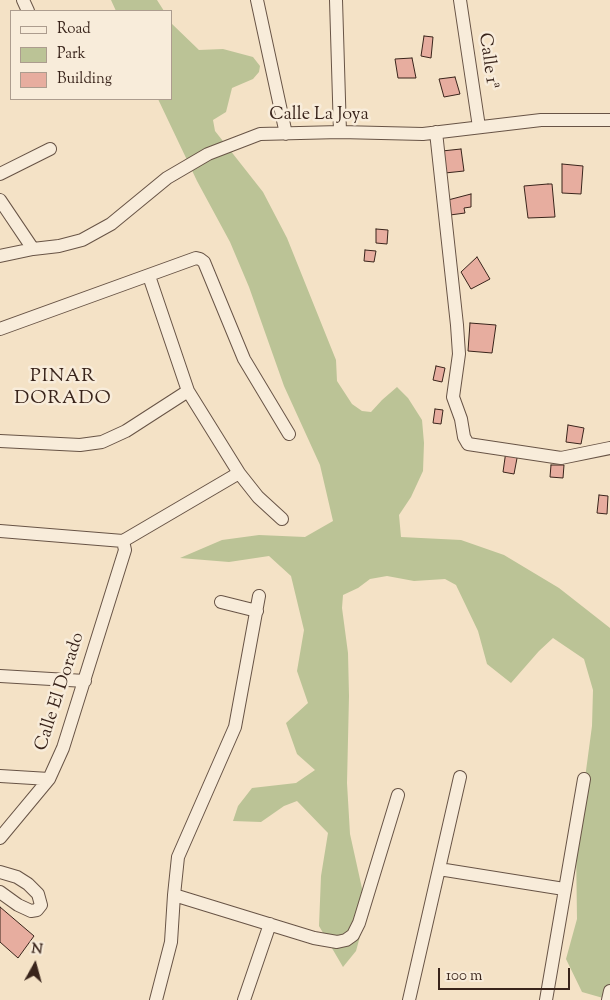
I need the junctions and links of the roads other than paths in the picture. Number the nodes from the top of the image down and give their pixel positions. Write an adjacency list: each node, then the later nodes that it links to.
1 (257, 0): 8 (street)
2 (336, 0): 6 (street)
3 (460, 0): 5 (street, Calle 1ª)
4 (610, 120): 5 (street, Calle La Joya)
5 (479, 127): 7 (street, Calle La Joya)
6 (340, 132): 7 (street, Calle La Joya); 8 (street, Calle La Joya)
7 (436, 132): 19 (street)
8 (286, 134): 12 (street, Calle La Joya)
9 (50, 149): 10 (street)
10 (0, 174)
11 (0, 200): 12 (street)
12 (33, 249): 13 (street, Calle La Joya)
13 (0, 256)
14 (149, 276): 15 (street); 16 (street); 17 (street)
15 (0, 329)
16 (188, 391): 18 (street); 20 (street)
17 (289, 434)
18 (0, 441)
19 (610, 448)
20 (239, 473): 21 (street); 23 (street)
21 (282, 519)
22 (0, 531): 23 (street)
23 (123, 542): 28 (street, Calle El Dorado)
24 (259, 596): 26 (street)
25 (220, 602): 26 (street)
26 (257, 611): 39 (street)
27 (0, 676): 28 (street)
28 (85, 681): 31 (street, Calle El Dorado)
29 (0, 776): 31 (street)
30 (460, 778): 35 (street)
31 (49, 779): 34 (street, Calle El Dorado)
32 (584, 779): 37 (street)
33 (398, 795): 40 (street)
34 (0, 838)
35 (439, 869): 37 (street); 44 (street)
36 (0, 872): 38 (street)
37 (564, 888): 45 (street)
38 (0, 892)
39 (174, 895): 40 (street); 42 (street)
40 (270, 924): 43 (street)
41 (610, 991): 46 (street)
42 (156, 1000)
43 (244, 1000)
44 (409, 1000)
45 (546, 1000)
46 (608, 1000)

